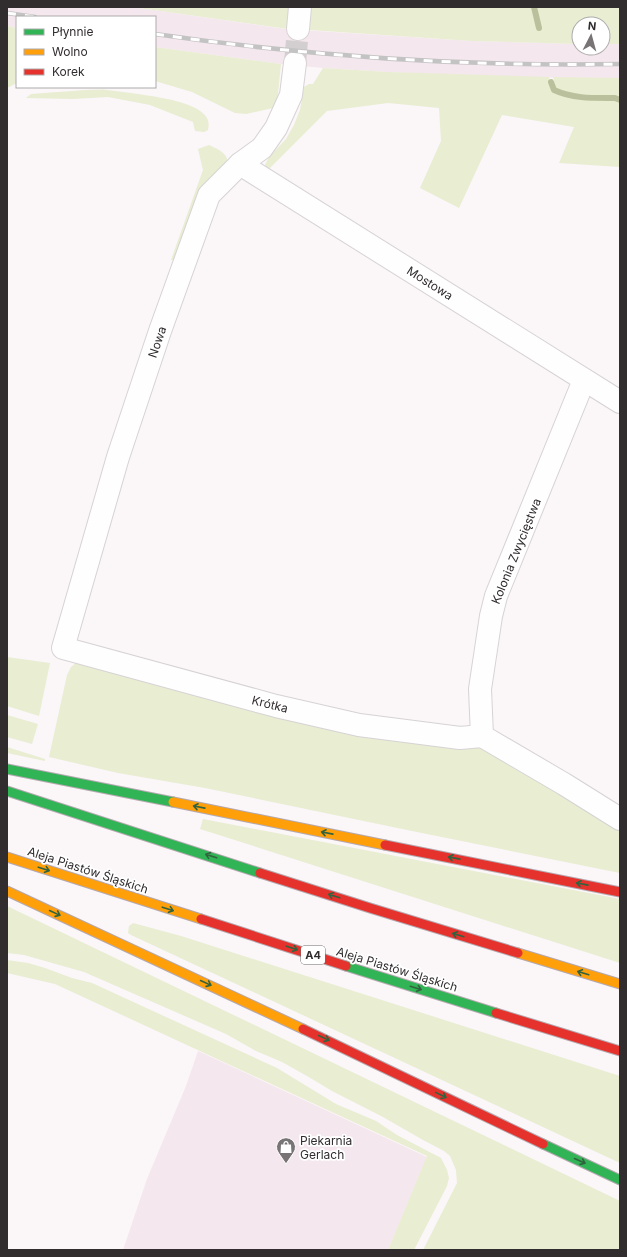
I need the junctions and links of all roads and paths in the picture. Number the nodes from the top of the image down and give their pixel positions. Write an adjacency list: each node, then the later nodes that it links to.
1 (300, 7): 2 (street)
2 (298, 29)
3 (295, 63): 4 (street, Nowa)
4 (240, 164): 5 (street, Mostowa); 7 (street, Nowa)
5 (584, 380): 6 (street, Mostowa); 8 (street, Kolonia Zwycięstwa)
6 (620, 402)
7 (63, 648): 8 (street, Krótka)
8 (482, 736): 11 (street)
9 (7, 769): 14 (highway, one-way to 9)
10 (7, 790): 15 (highway, one-way to 10)
11 (620, 819)
12 (7, 857): 16 (highway, Aleja Piastów Śląskich / A4, one-way to 16)
13 (7, 891): 17 (highway, one-way to 17)
14 (620, 892)
15 (620, 984)
16 (620, 1051)
17 (620, 1180)

